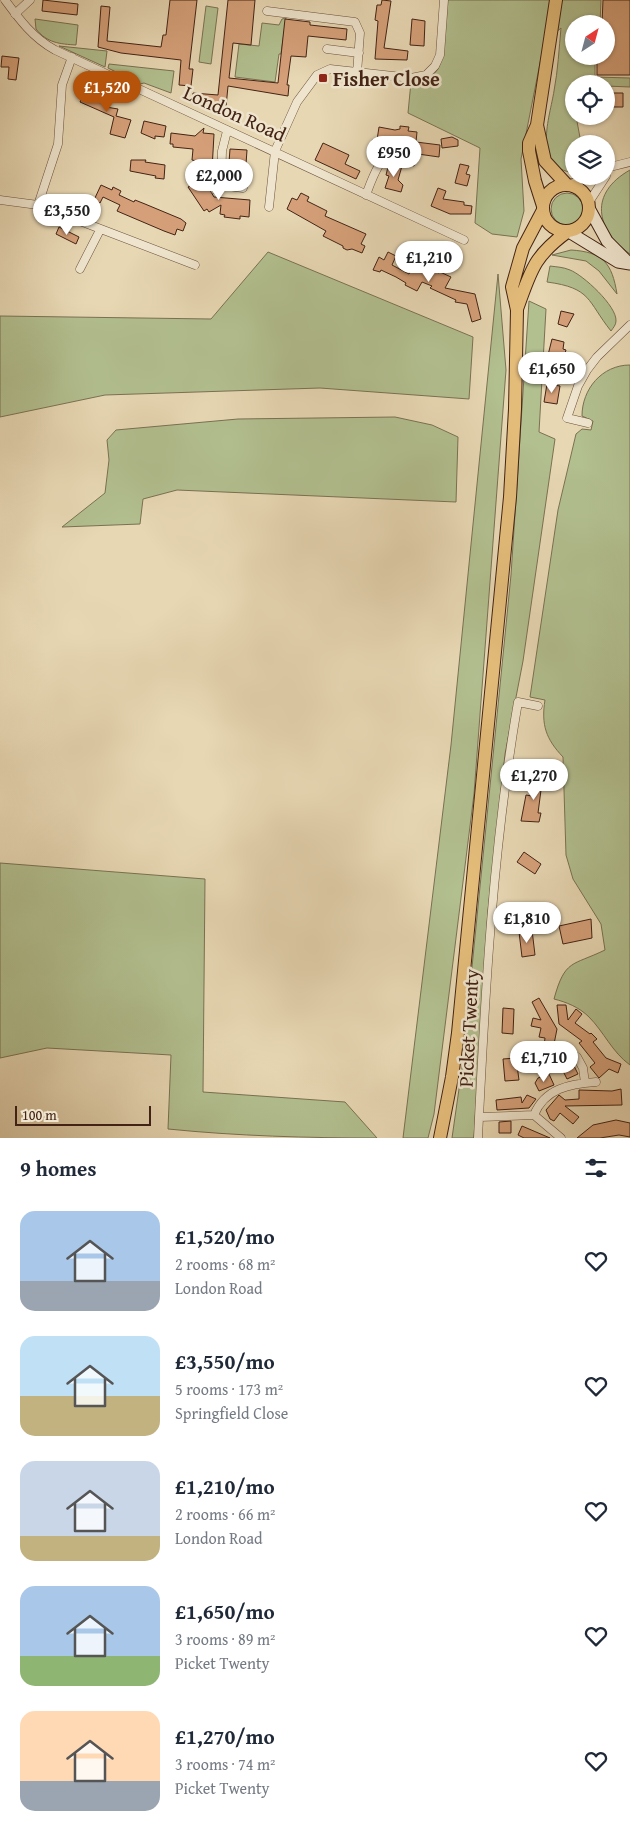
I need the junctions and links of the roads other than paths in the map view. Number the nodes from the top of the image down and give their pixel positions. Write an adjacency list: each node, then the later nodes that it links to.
1 (5, 0): 6 (street, London Road)
2 (30, 0): 6 (street)
3 (444, 0): 10 (street)
4 (556, 0): 11 (main road)
5 (267, 12): 8 (street)
6 (15, 14): 9 (street, London Road)
7 (326, 49): 8 (street)
8 (359, 53): 10 (street)
9 (72, 57): 12 (street, London Road); 23 (street)
10 (357, 72): 14 (street)
11 (537, 125): 17 (main road); 26 (main road)
12 (227, 131): 14 (street, London Road); 20 (street)
13 (398, 149): 21 (street)
14 (275, 151): 21 (street, London Road); 25 (street)
15 (630, 162): 16 (street)
16 (616, 166)
17 (565, 181)
18 (569, 185): 24 (main road); 26 (main road)
19 (601, 185): 24 (street)
20 (243, 188)
21 (366, 195): 29 (street, London Road)
22 (0, 200): 23 (street)
23 (38, 205): 27 (street)
24 (590, 206): 28 (main road); 30 (main road)
25 (269, 207)
26 (543, 208): 28 (main road); 33 (main road)
27 (100, 230): 31 (street); 32 (street)
28 (568, 232): 30 (main road); 33 (main road)
29 (464, 240)
30 (630, 264)
31 (195, 265)
32 (80, 269)
33 (517, 310): 42 (main road)
34 (630, 325): 35 (street)
35 (588, 422)
36 (538, 706): 41 (street, Picket Twenty)
37 (577, 1057): 39 (street)
38 (596, 1082): 39 (street)
39 (585, 1083): 40 (street)
40 (534, 1114): 41 (street); 44 (street)
41 (480, 1117): 43 (street, Picket Twenty)
42 (440, 1138)
43 (478, 1138)
44 (561, 1138)

